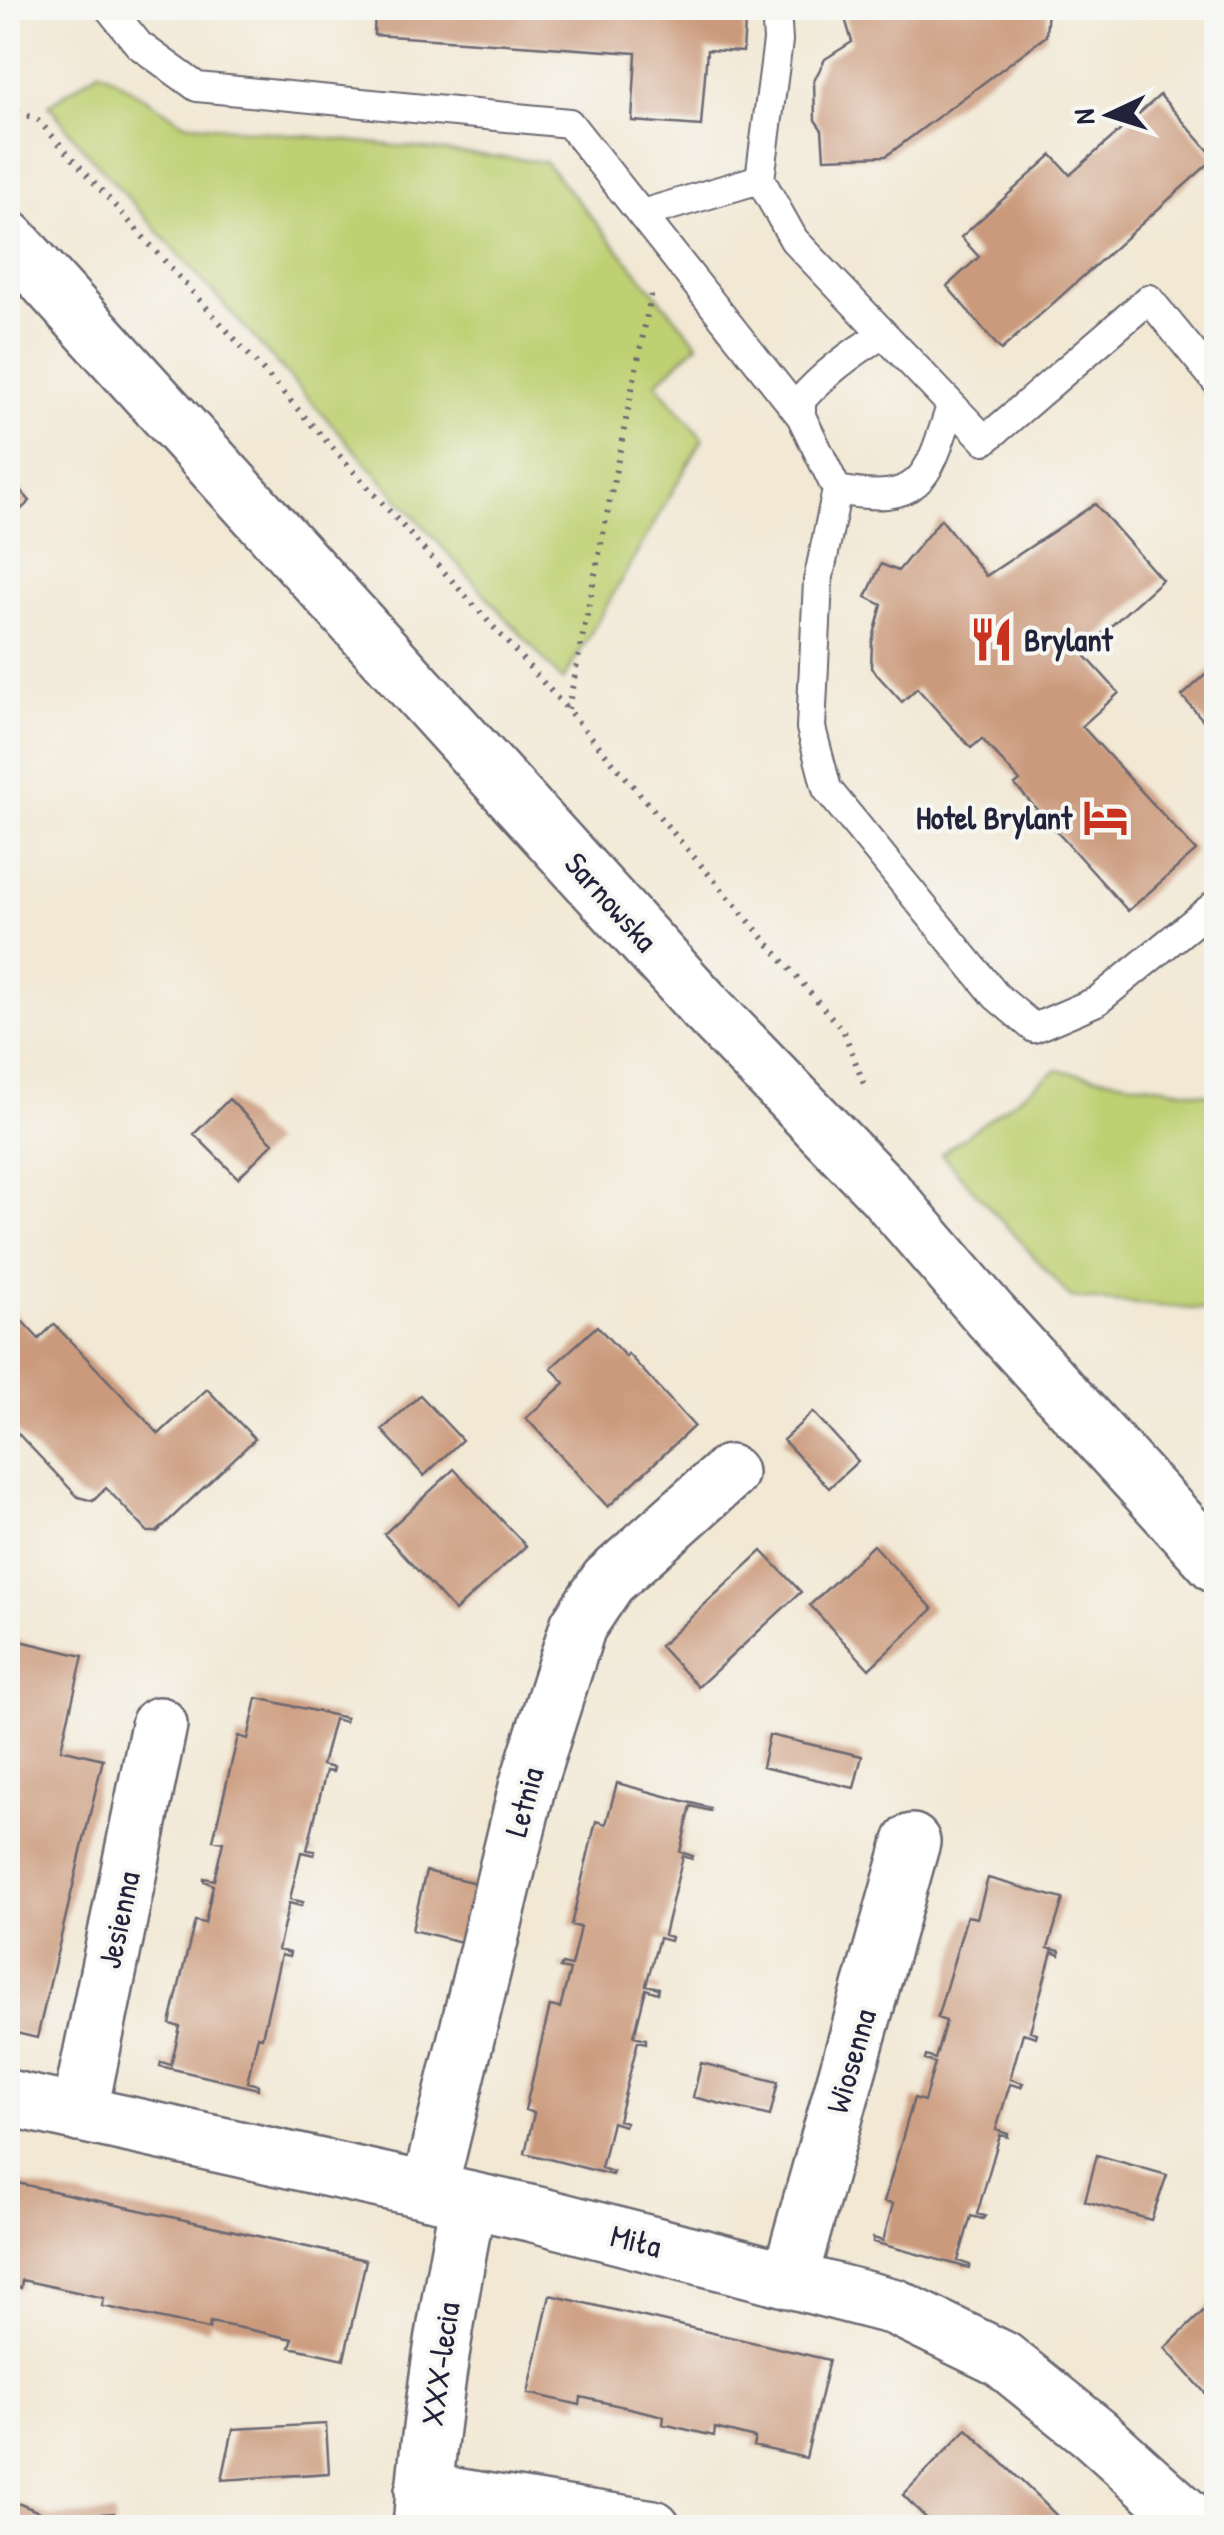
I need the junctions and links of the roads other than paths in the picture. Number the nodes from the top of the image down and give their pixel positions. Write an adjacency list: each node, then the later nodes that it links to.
1 (109, 8): 5 (lane)
2 (776, 8): 3 (lane)
3 (767, 129): 4 (lane); 7 (lane)
4 (760, 179): 5 (lane); 7 (lane)
5 (642, 214): 11 (lane)
6 (8, 238): 15 (street, Sarnowska)
7 (794, 240): 8 (lane)
8 (882, 335): 10 (lane); 11 (lane)
9 (1216, 381): 10 (lane)
10 (951, 406): 12 (lane)
11 (801, 416): 12 (lane)
12 (837, 490): 13 (lane)
13 (1216, 904)
14 (729, 1473): 20 (street, Letnia)
15 (1216, 1564)
16 (159, 1725): 19 (street, Jesienna)
17 (912, 1842): 21 (street, Wiosenna)
18 (8, 2098): 19 (street, Miła)
19 (80, 2114): 20 (street, Miła)
20 (449, 2196): 21 (street, Miła); 22 (street, XXX-lecia)
21 (789, 2280): 24 (street, Miła)
22 (422, 2509): 23 (street)
23 (653, 2528)
24 (1199, 2528)

